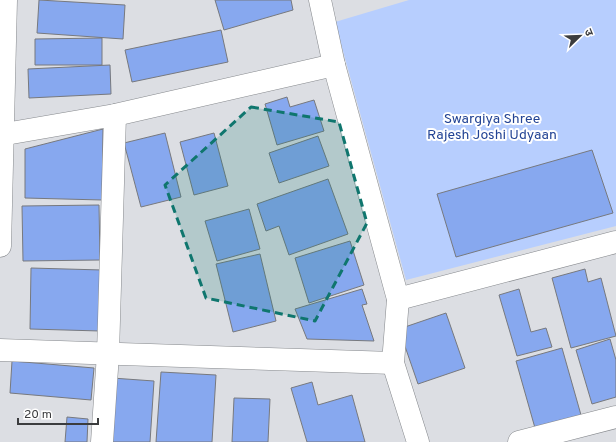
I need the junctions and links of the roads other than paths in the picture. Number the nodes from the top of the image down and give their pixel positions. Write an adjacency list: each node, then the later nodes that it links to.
1 (6, 0): 5 (street)
2 (322, 1): 3 (street)
3 (334, 65): 4 (street); 8 (street)
4 (115, 115): 5 (street); 10 (street)
5 (2, 134): 7 (street)
6 (616, 242): 8 (street)
7 (0, 246)
8 (398, 299): 11 (street)
9 (0, 350): 10 (street)
10 (108, 354): 11 (street); 13 (street)
11 (393, 363): 14 (street)
12 (616, 417): 15 (street)
13 (102, 442)
14 (418, 442)
15 (519, 442)

